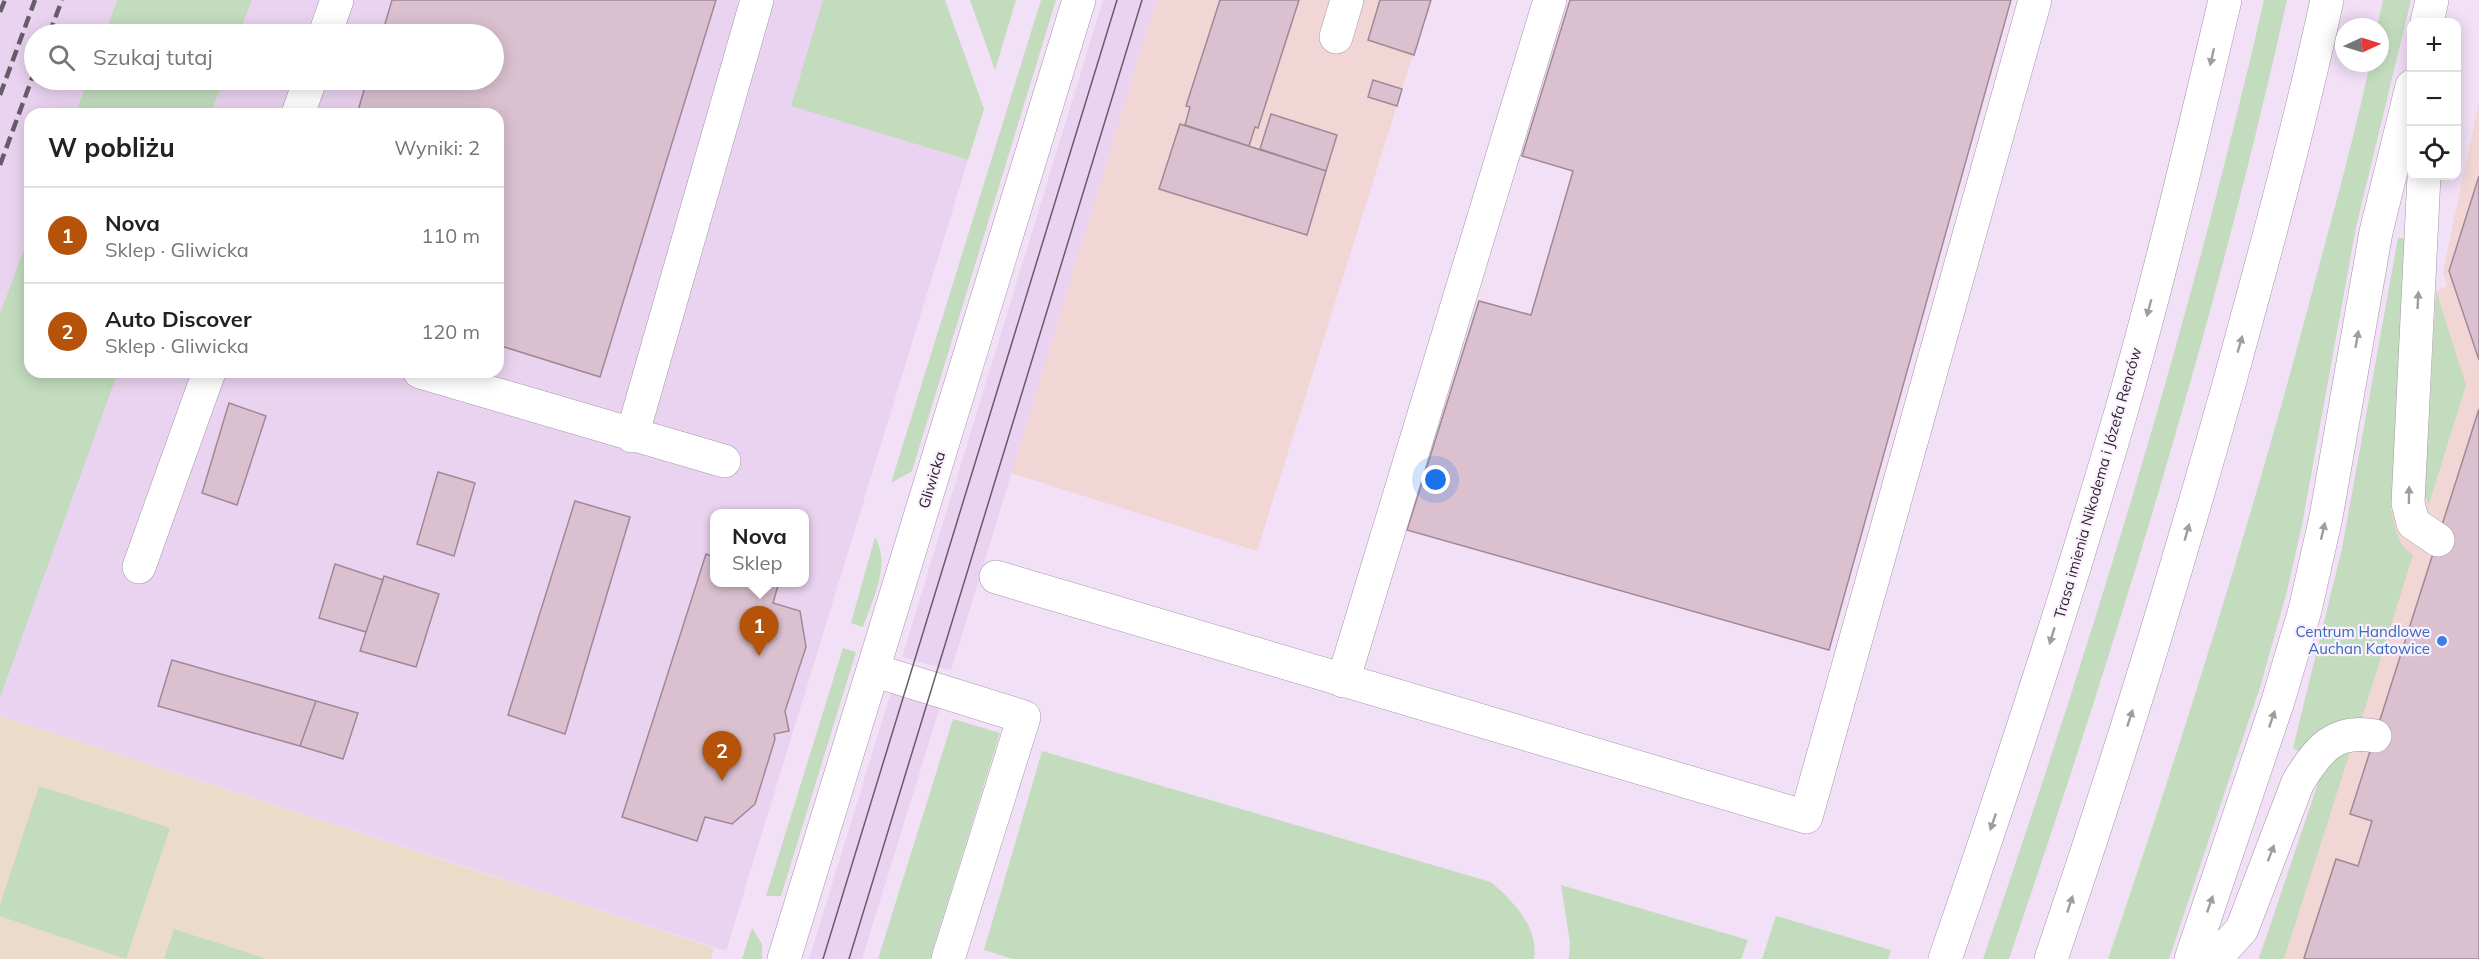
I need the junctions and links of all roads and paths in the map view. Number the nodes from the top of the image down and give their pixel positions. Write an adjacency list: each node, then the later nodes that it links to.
1 (337, 0): 12 (main road)
2 (758, 0): 20 (main road)
3 (1079, 0): 25 (main road, Gliwicka)
4 (1347, 0): 13 (main road)
5 (1550, 0): 26 (main road)
6 (2035, 0): 26 (main road)
7 (2225, 0): 30 (main road, Trasa imienia Nikodema i Józefa Renców, one-way to 30)
8 (2327, 0): 31 (main road, one-way to 8)
9 (2434, 0): 10 (main road); 11 (main road)
10 (2428, 18)
11 (2434, 18)
12 (329, 24)
13 (1336, 37)
14 (306, 90): 16 (main road)
15 (2407, 106): 32 (main road, one-way to 15)
16 (300, 108)
17 (2424, 180): 22 (main road, one-way to 17)
18 (207, 378): 23 (main road)
19 (440, 378): 20 (main road)
20 (632, 436): 21 (main road)
21 (724, 462)
22 (2438, 540)
23 (139, 567)
24 (996, 577): 26 (main road)
25 (873, 670): 28 (main road, Gliwicka); 29 (main road)
26 (1343, 681)
27 (2375, 736): 33 (main road, one-way to 27)
28 (784, 959)
29 (948, 959)
30 (1946, 959)
31 (2051, 959)
32 (2191, 959)
33 (2215, 959)

